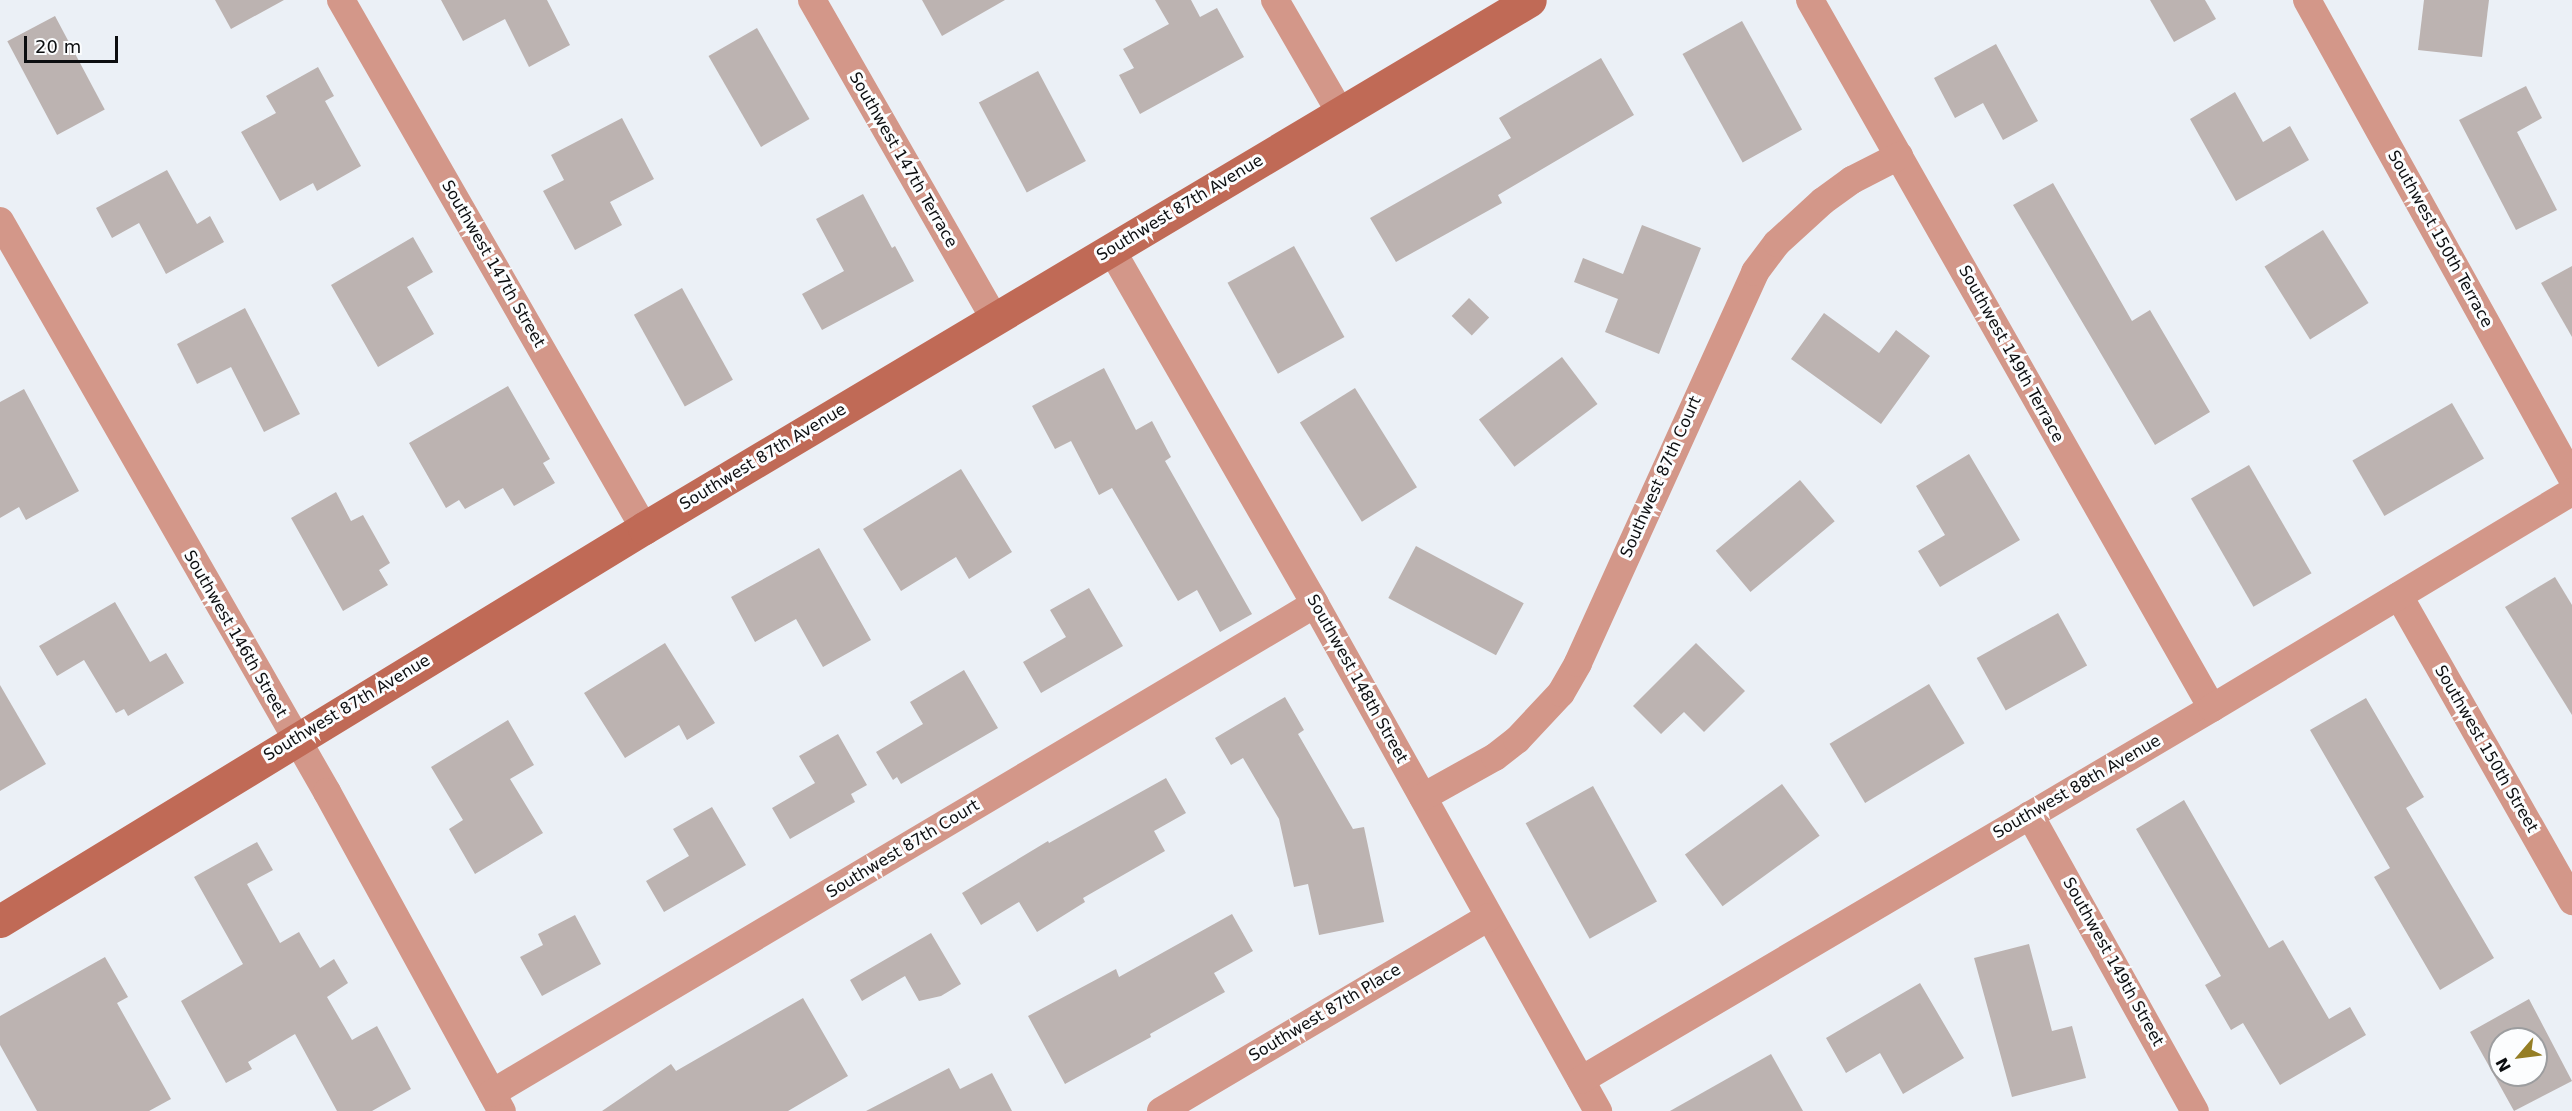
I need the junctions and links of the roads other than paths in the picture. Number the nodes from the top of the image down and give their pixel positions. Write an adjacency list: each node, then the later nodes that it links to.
1 (341, 0): 14 (street, Southwest 147th Street)
2 (812, 0): 11 (street, Southwest 147th Terrace)
3 (1275, 0): 7 (street)
4 (1530, 0): 7 (street, Southwest 87th Avenue)
5 (1810, 0): 8 (street, Southwest 149th Terrace)
6 (2307, 0): 12 (street, Southwest 150th Terrace)
7 (1340, 112): 10 (street, Southwest 87th Avenue)
8 (1899, 156): 17 (street, Southwest 149th Terrace); 19 (street, Southwest 87th Court)
9 (0, 221): 18 (street, Southwest 146th Street)
10 (1111, 249): 11 (street, Southwest 87th Avenue); 16 (street, Southwest 148th Street)
11 (995, 319): 14 (street, Southwest 87th Avenue)
12 (2572, 478)
13 (2572, 492): 15 (street, Southwest 88th Avenue)
14 (644, 528): 18 (street, Southwest 87th Avenue)
15 (2399, 596): 17 (street, Southwest 88th Avenue); 21 (street, Southwest 150th Street)
16 (1315, 603): 19 (street, Southwest 148th Street); 25 (street, Southwest 87th Court)
17 (2212, 708): 20 (street, Southwest 88th Avenue)
18 (295, 740): 23 (street, Southwest 87th Avenue); 25 (street, Southwest 146th Street)
19 (1424, 797): 22 (street, Southwest 148th Street)
20 (2030, 815): 24 (street, Southwest 88th Avenue); 28 (street, Southwest 149th Street)
21 (2572, 901)
22 (1490, 917): 24 (street, Southwest 148th Street); 26 (street, Southwest 87th Place)
23 (0, 921)
24 (1581, 1080): 27 (street, Southwest 148th Street)
25 (497, 1102)
26 (1161, 1111)
27 (1598, 1111)
28 (2195, 1111)

